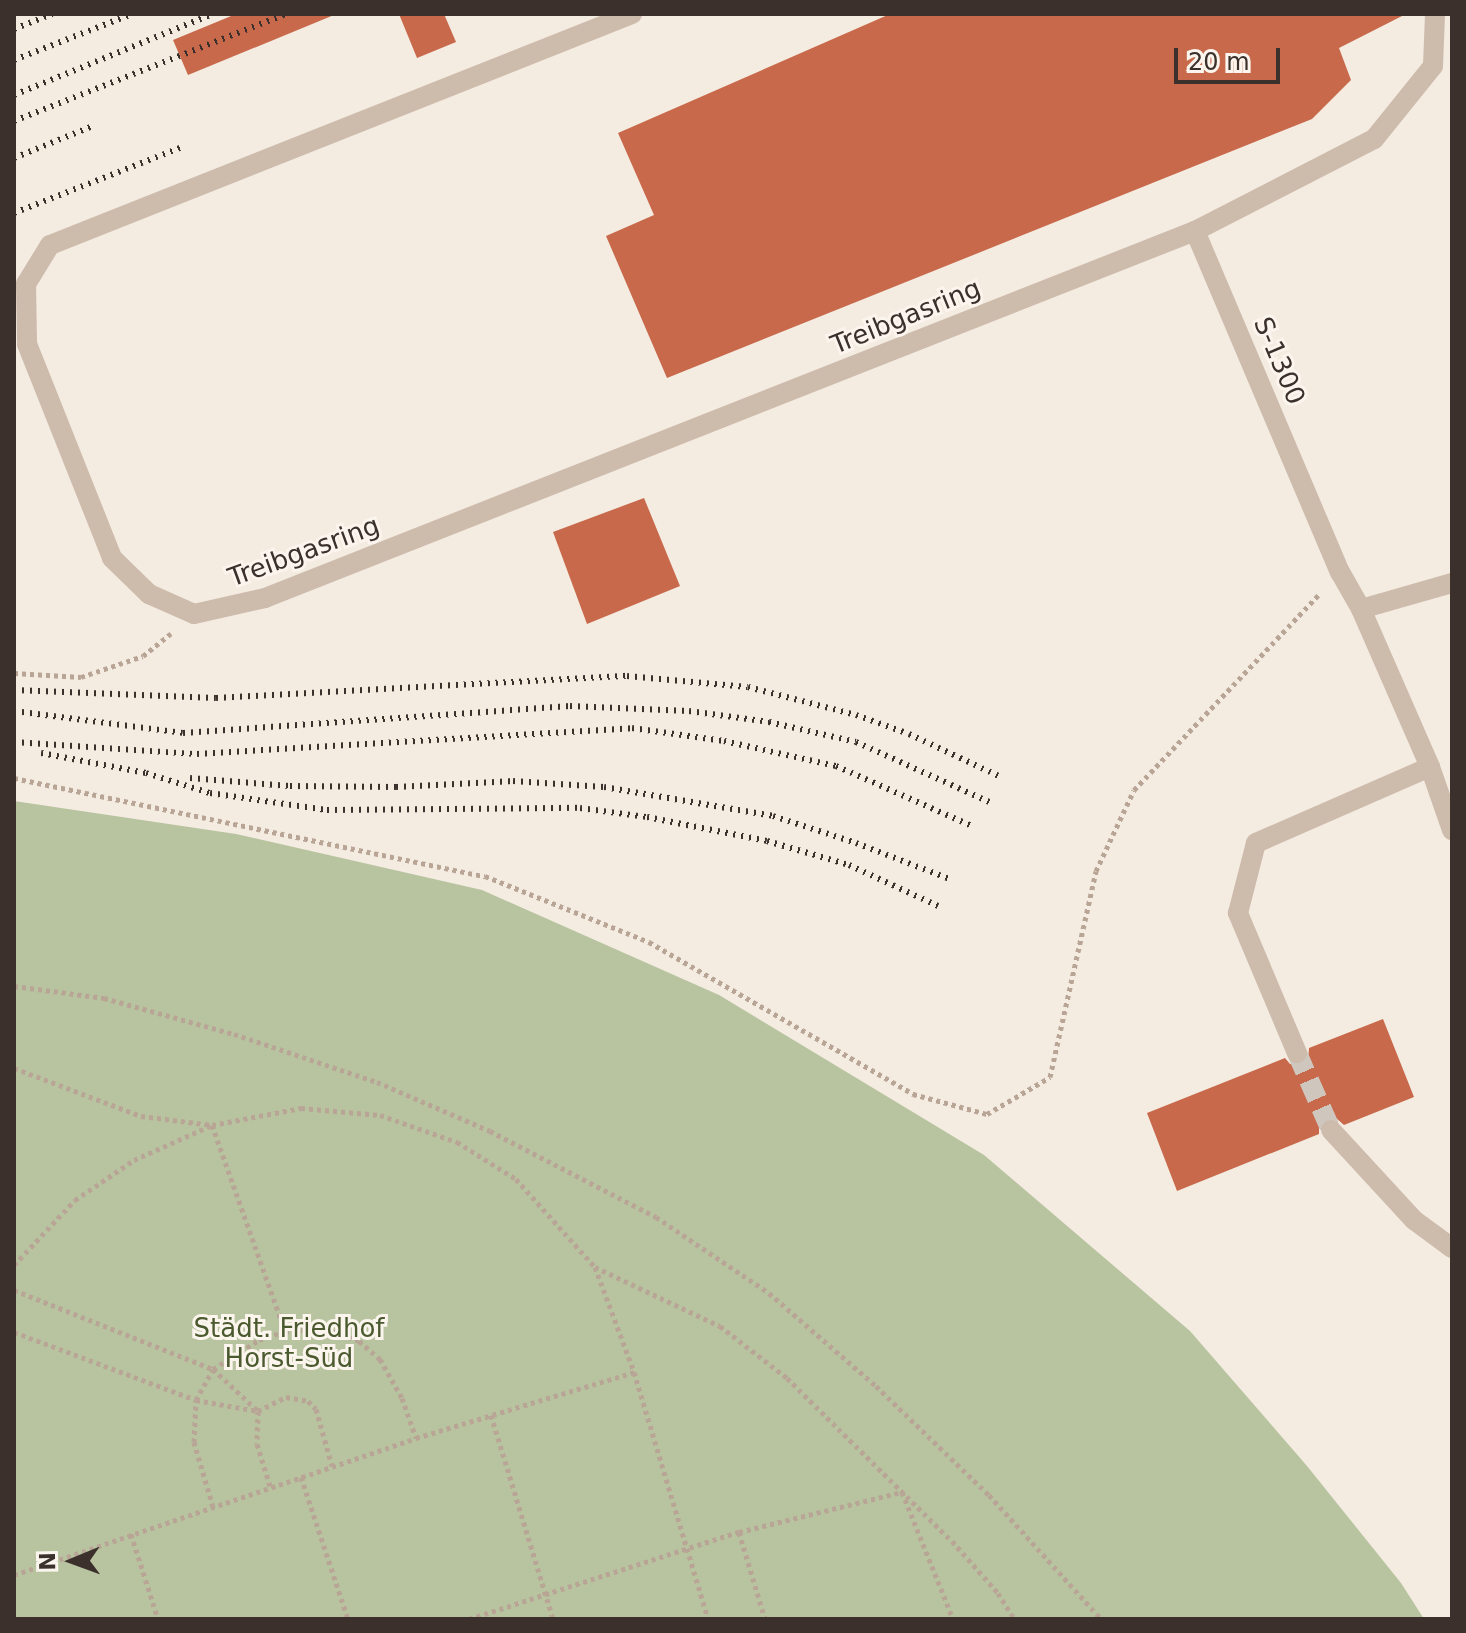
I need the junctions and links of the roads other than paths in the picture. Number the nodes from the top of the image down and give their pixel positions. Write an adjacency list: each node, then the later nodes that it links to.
1 (632, 14): 3 (lane, Treibgasring)
2 (1435, 14): 3 (lane)
3 (1195, 231): 5 (lane, S-1300)
4 (1452, 583): 5 (lane)
5 (1361, 609): 6 (lane, S-1300)
6 (1430, 767): 7 (lane, S-1300); 9 (lane)
7 (1447, 802): 8 (lane, S-1300)
8 (1452, 830)
9 (1297, 1053)
10 (1331, 1130): 11 (lane)
11 (1452, 1248)

